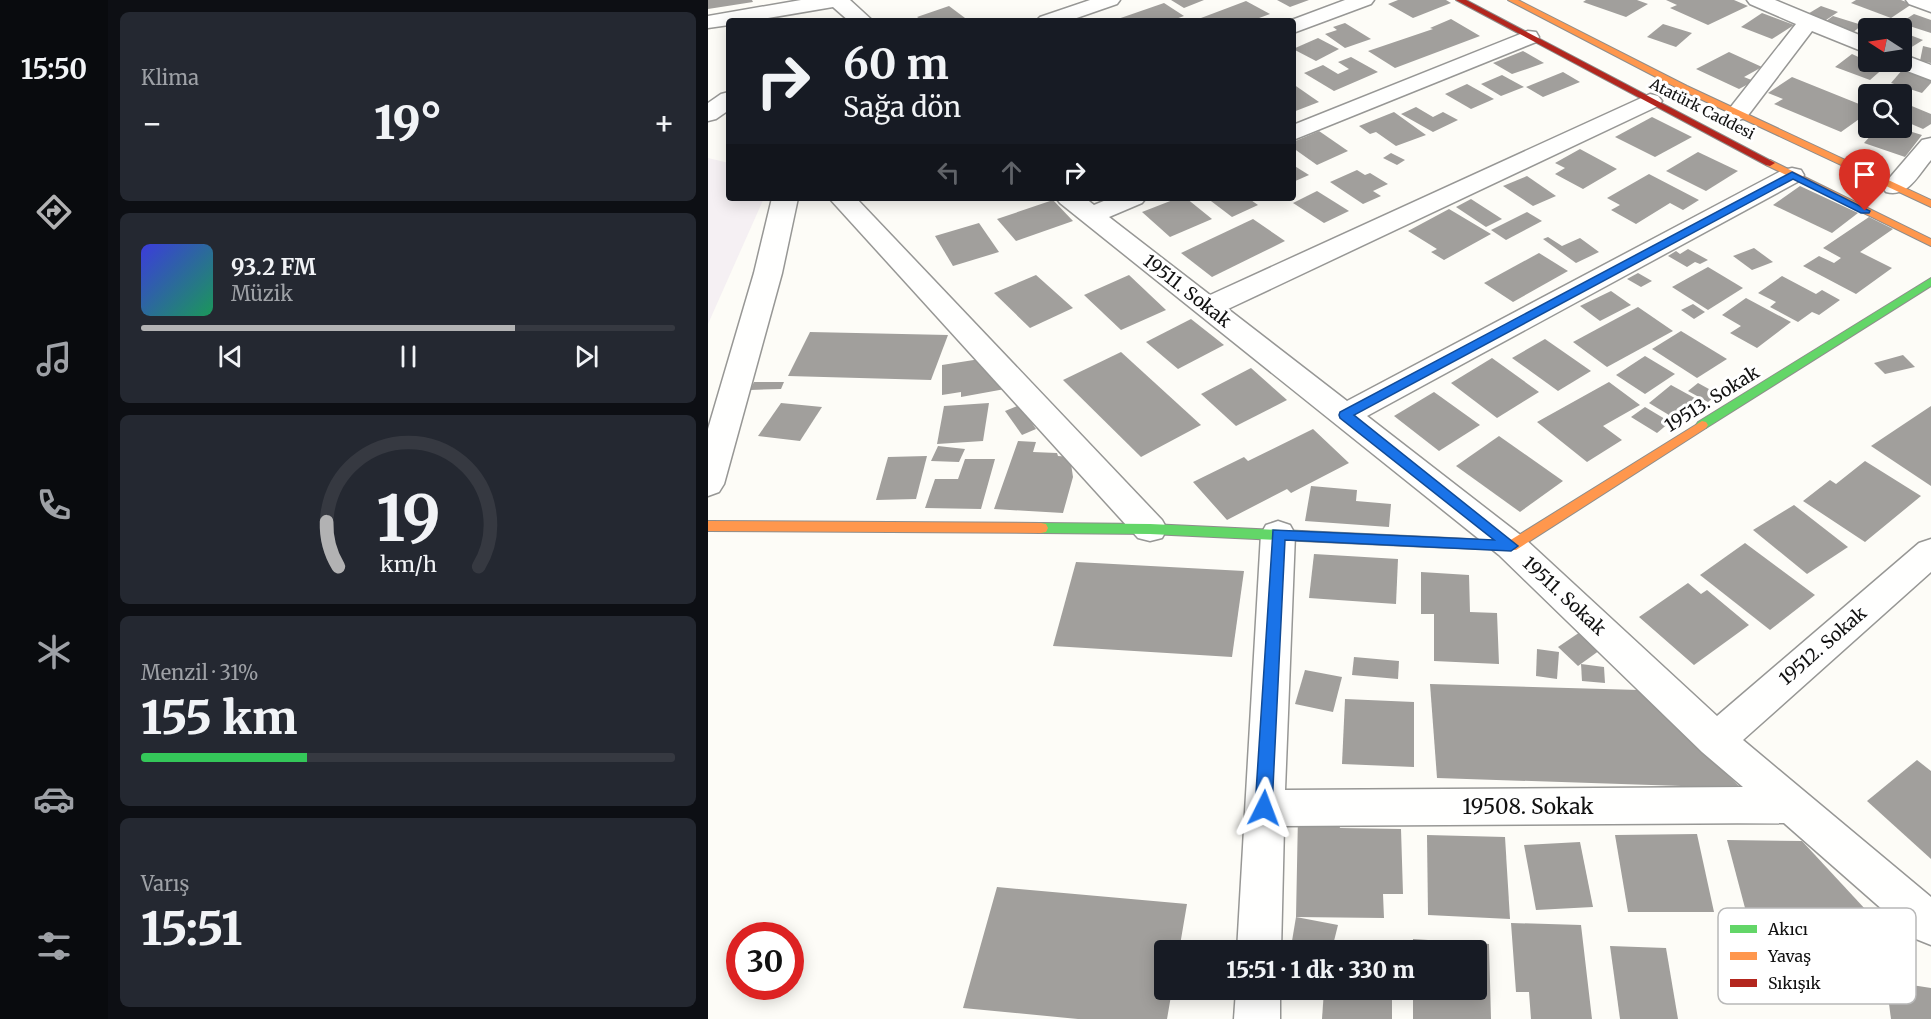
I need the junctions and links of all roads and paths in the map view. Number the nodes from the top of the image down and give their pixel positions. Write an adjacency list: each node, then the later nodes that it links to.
1 (837, 0): 9 (street); 10 (street); 11 (street)
2 (1110, 0): 12 (street)
3 (1364, 0): 16 (street)
4 (1460, 0): 17 (street, Atatürk Caddesi)
5 (1512, 0): 22 (street, Atatürk Caddesi)
6 (1757, 0): 15 (street)
7 (1916, 0): 8 (street)
8 (1931, 6)
9 (731, 18)
10 (817, 18)
11 (858, 18)
12 (1056, 18)
13 (726, 19): 14 (street)
14 (708, 22)
15 (1808, 22): 18 (street); 22 (street)
16 (1296, 26)
17 (1528, 37): 21 (street, Atatürk Caddesi); 23 (street)
18 (1858, 42)
19 (1912, 65): 20 (street)
20 (1931, 73)
21 (1650, 101): 25 (street, Atatürk Caddesi); 34 (street)
22 (1738, 113): 26 (street, Atatürk Caddesi)
23 (1296, 132)
24 (1931, 145): 26 (street)
25 (1792, 175): 32 (street, Atatürk Caddesi); 35 (street)
26 (1894, 187): 30 (street, Atatürk Caddesi)
27 (784, 201): 36 (street)
28 (846, 201): 38 (street)
29 (1113, 201): 31 (street)
30 (1931, 204)
31 (1080, 206): 34 (street, 19511. Sokak)
32 (1931, 243)
33 (1931, 281): 40 (street, 19513. Sokak)
34 (1208, 307): 35 (street, 19511. Sokak)
35 (1345, 415): 40 (street, 19511. Sokak)
36 (708, 484)
37 (708, 526): 38 (street)
38 (1150, 529): 39 (street)
39 (1278, 534): 40 (street); 44 (street)
40 (1511, 546): 42 (street, 19511. Sokak)
41 (1931, 552): 42 (street, 19512. Sokak)
42 (1716, 740): 43 (street, 19511. Sokak)
43 (1793, 805): 44 (street, 19508. Sokak); 45 (street, 19511. Sokak)
44 (1264, 808): 48 (street)
45 (1912, 908)
46 (1916, 911): 47 (street, 19511. Sokak)
47 (1931, 924)
48 (1259, 940)
49 (1258, 1000): 50 (street)
50 (1257, 1019)

